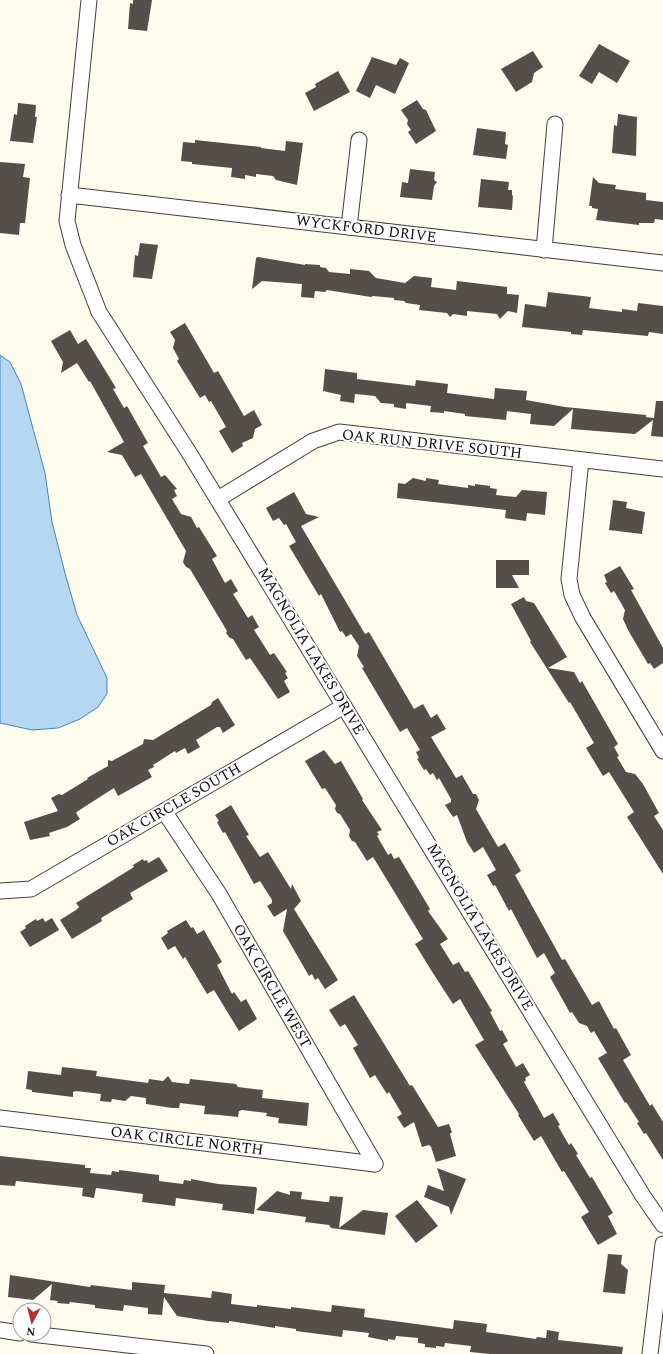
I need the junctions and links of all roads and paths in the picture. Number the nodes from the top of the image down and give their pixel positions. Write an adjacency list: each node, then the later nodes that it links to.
1 (89, 0): 4 (street, MAGNOLIA LAKES DRIVE)
2 (555, 124): 6 (street)
3 (359, 140): 5 (street)
4 (69, 195): 5 (street, WYCKFORD DRIVE); 10 (street, MAGNOLIA LAKES DRIVE)
5 (349, 227): 6 (street, WYCKFORD DRIVE)
6 (544, 250): 7 (street, WYCKFORD DRIVE)
7 (663, 263)
8 (581, 460): 9 (street, OAK RUN DRIVE SOUTH); 10 (street, OAK RUN DRIVE SOUTH); 12 (street)
9 (663, 469)
10 (218, 499): 11 (street, MAGNOLIA LAKES DRIVE)
11 (344, 706): 13 (street, OAK CIRCLE SOUTH); 17 (street, MAGNOLIA LAKES DRIVE)
12 (663, 751)
13 (164, 811): 14 (street, OAK CIRCLE SOUTH); 16 (street, OAK CIRCLE WEST)
14 (0, 891)
15 (0, 1118): 16 (street, OAK CIRCLE NORTH)
16 (375, 1164)
17 (663, 1225)
18 (663, 1244): 23 (street)
19 (0, 1330): 20 (street)
20 (12, 1331)
21 (52, 1336): 22 (street)
22 (206, 1354)
23 (650, 1354)

